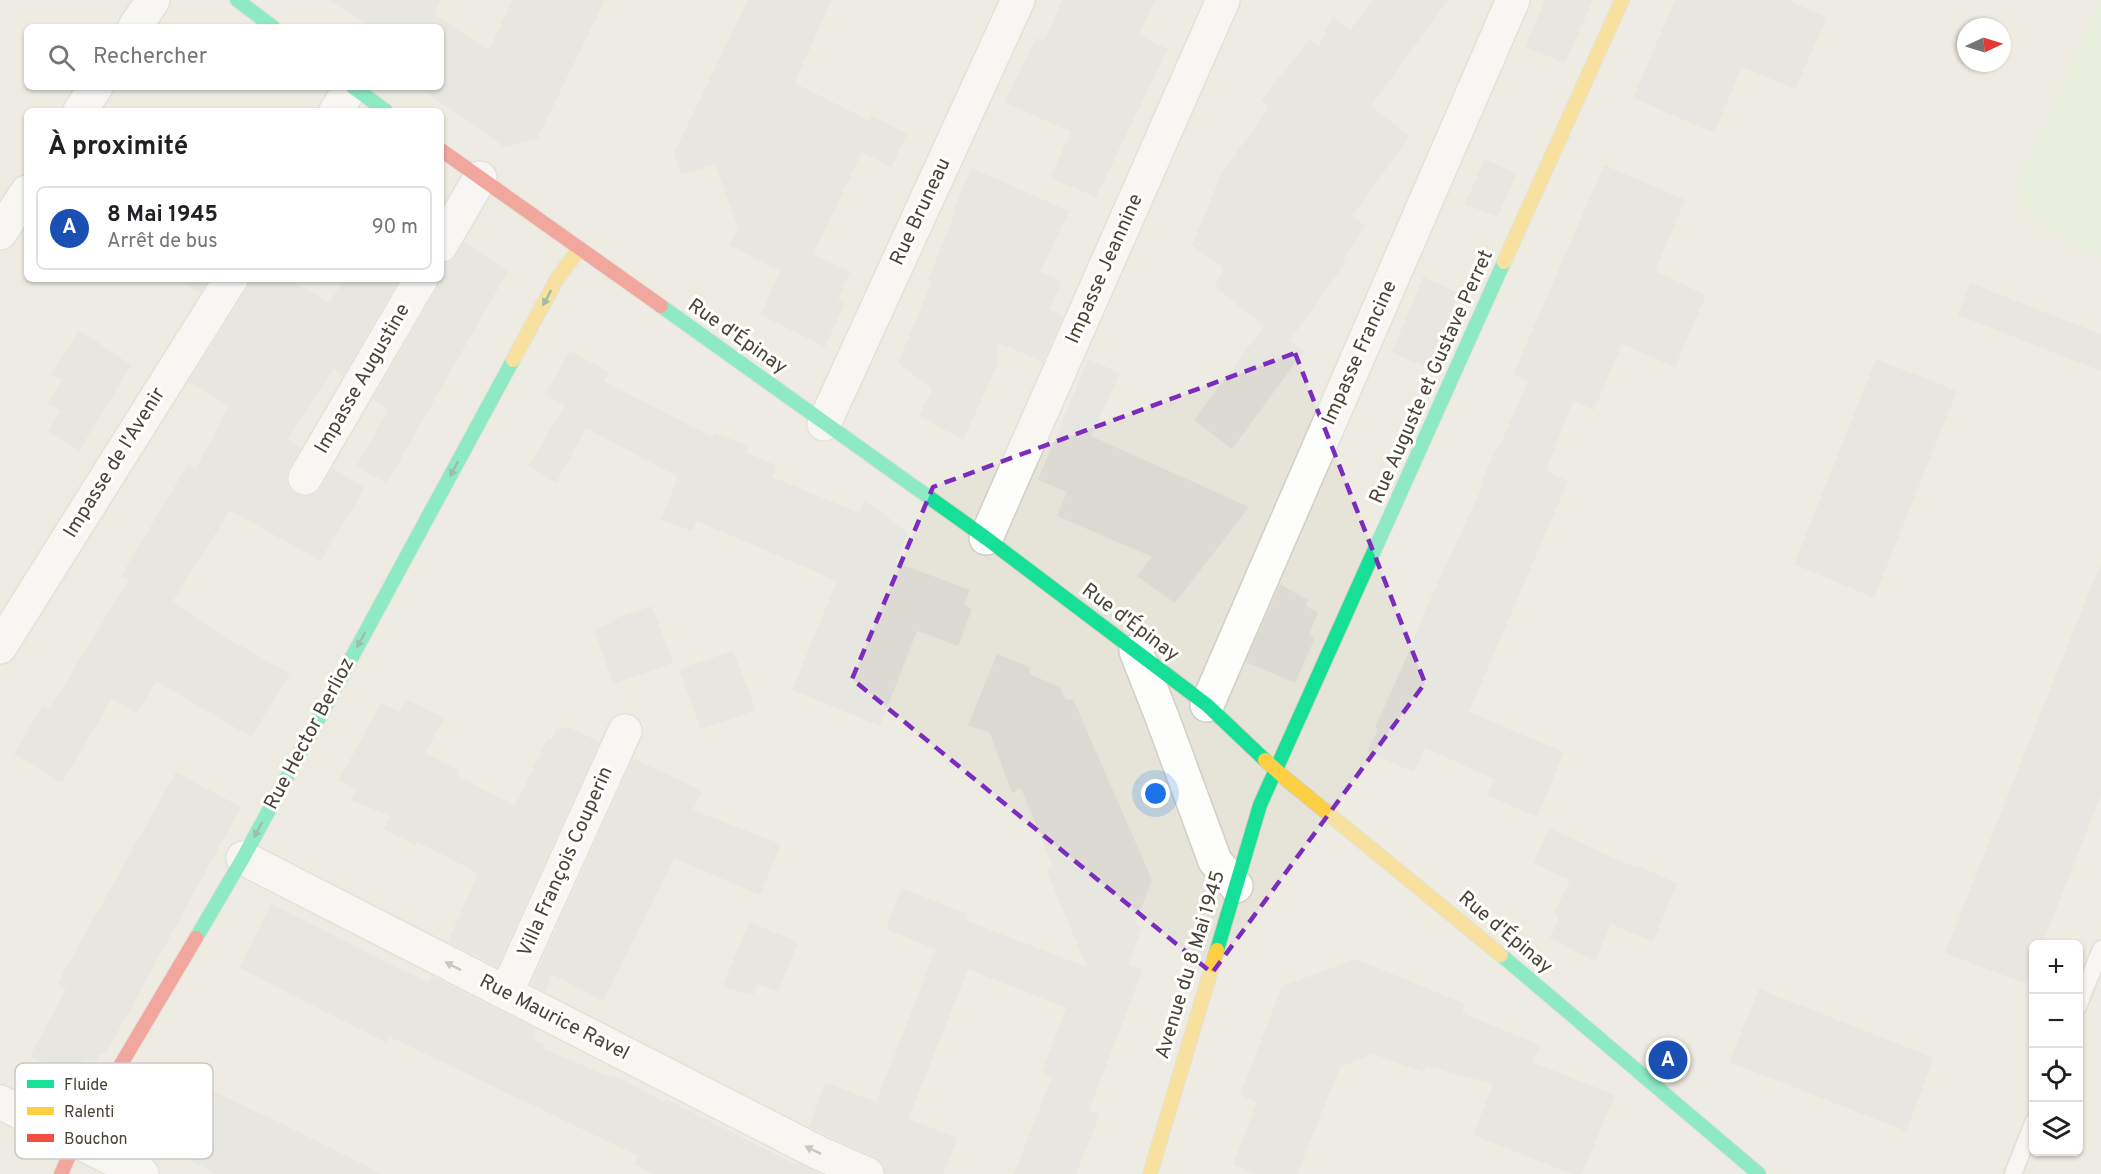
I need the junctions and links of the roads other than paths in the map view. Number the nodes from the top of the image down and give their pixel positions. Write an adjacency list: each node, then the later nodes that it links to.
1 (153, 0): 7 (street)
2 (237, 0): 8 (street)
3 (1018, 0): 23 (street, Rue Bruneau)
4 (1223, 0): 25 (street, Impasse Jeannine)
5 (1513, 0): 28 (street, Impasse Francine)
6 (1623, 0): 30 (street, Rue Auguste et Gustave Perret)
7 (137, 24)
8 (269, 24)
9 (94, 90): 12 (street)
10 (350, 90): 13 (street)
11 (356, 90): 14 (street)
12 (82, 108)
13 (338, 108)
14 (382, 108)
15 (444, 152): 16 (street, Rue d'Épinay)
16 (480, 178): 19 (street); 20 (street, Rue d'Épinay)
17 (24, 197): 18 (street)
18 (0, 233)
19 (444, 240)
20 (579, 249): 23 (street, Rue d'Épinay); 31 (street, Rue Hector Berlioz, one-way to 31)
21 (229, 282): 26 (street, Impasse de l'Avenir)
22 (419, 282): 24 (street, Impasse Augustine)
23 (824, 423): 25 (street, Rue d'Épinay)
24 (305, 478)
25 (986, 538): 27 (street, Rue d'Épinay)
26 (0, 647)
27 (1136, 651): 28 (street, Rue d'Épinay); 32 (street)
28 (1207, 705): 30 (street, Rue d'Épinay)
29 (625, 731): 34 (street, Villa François Couperin)
30 (1276, 770): 32 (street, Avenue du 8 Mai 1945); 46 (street, Rue d'Épinay)
31 (243, 858): 34 (street, Rue Maurice Ravel, one-way to 31); 36 (street, Rue Hector Berlioz)
32 (1236, 886): 45 (street, Avenue du 8 Mai 1945)
33 (2101, 949): 35 (lane)
34 (506, 993): 44 (street, Rue Maurice Ravel, one-way to 34)
35 (2083, 996)
36 (122, 1063)
37 (0, 1102): 38 (street)
38 (15, 1110)
39 (2029, 1134): 47 (lane)
40 (68, 1159): 42 (street, Rue Hector Berlioz)
41 (113, 1159): 43 (street)
42 (61, 1174)
43 (142, 1174)
44 (867, 1174)
45 (1150, 1174)
46 (1759, 1174)
47 (2013, 1174)

